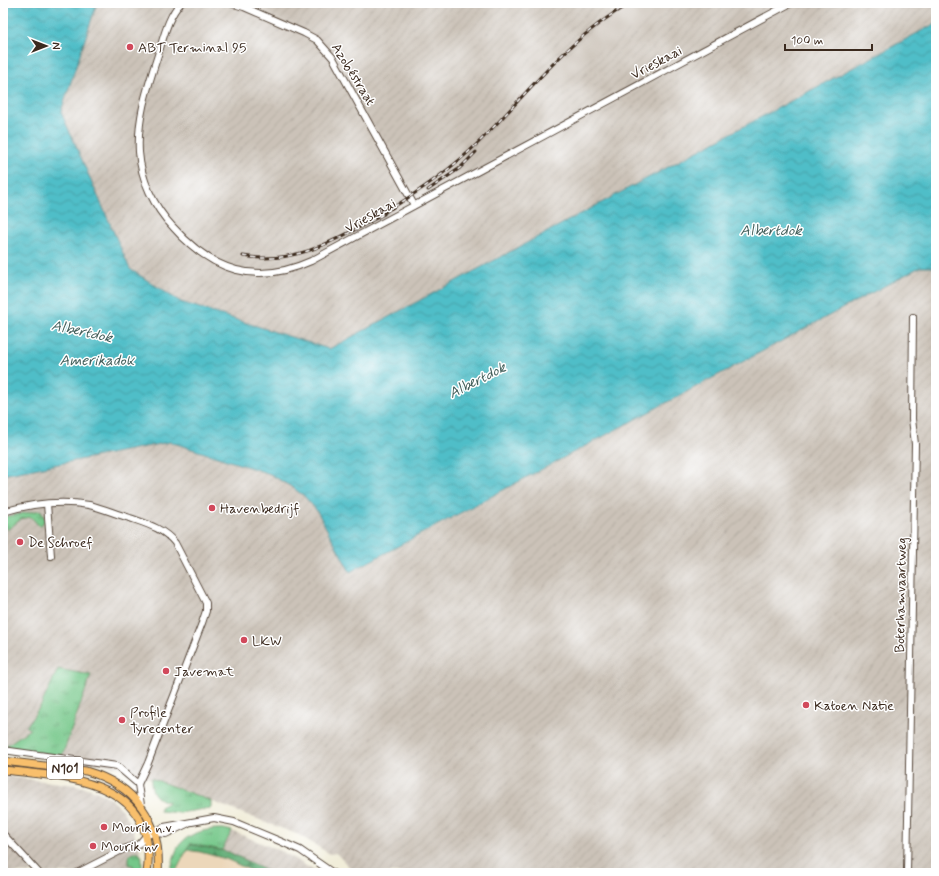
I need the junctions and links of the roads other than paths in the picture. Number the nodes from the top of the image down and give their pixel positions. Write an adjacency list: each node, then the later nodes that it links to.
1 (181, 3): 4 (street, Vrieskaai)
2 (230, 3): 4 (street, Azobéstraat)
3 (791, 3): 4 (street, Vrieskaai)
4 (414, 205)
5 (913, 317): 22 (street, Boterhamvaartweg)
6 (47, 504): 7 (street); 8 (street); 12 (street)
7 (3, 512)
8 (51, 556)
9 (3, 750): 12 (street)
10 (3, 761): 13 (main road, N101)
11 (3, 770): 16 (main road, N101)
12 (138, 784): 13 (street)
13 (141, 805): 14 (main road, N101)
14 (155, 833): 16 (street); 20 (main road, N101); 21 (street)
15 (3, 834): 17 (street)
16 (146, 836): 18 (street); 19 (main road, N101)
17 (39, 873)
18 (78, 873)
19 (147, 873)
20 (158, 873)
21 (333, 873)
22 (907, 873)

